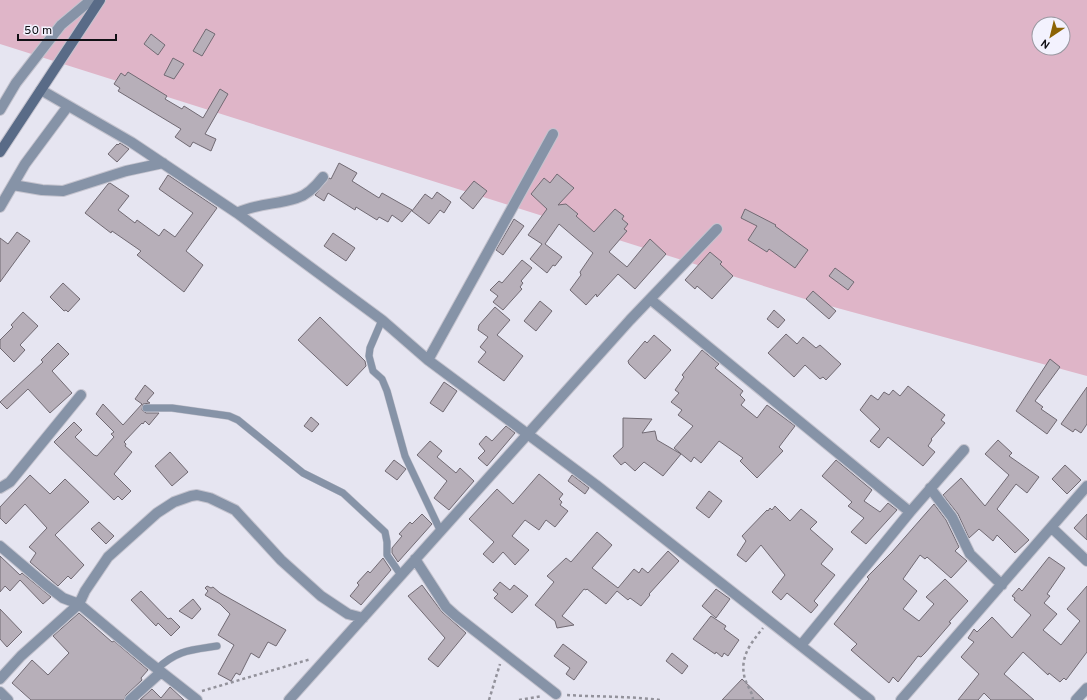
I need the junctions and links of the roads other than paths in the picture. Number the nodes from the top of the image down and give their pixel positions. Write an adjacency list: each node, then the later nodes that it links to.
1 (91, 0): 5 (street)
2 (100, 0): 3 (main road)
3 (40, 90): 4 (street); 7 (main road)
4 (68, 106): 8 (street); 10 (street)
5 (0, 110)
6 (552, 134): 16 (street)
7 (0, 152)
8 (163, 163): 10 (street); 12 (street)
9 (323, 178): 12 (street)
10 (13, 185): 11 (street)
11 (0, 207)
12 (237, 214): 15 (street)
13 (716, 229): 14 (street)
14 (650, 299): 19 (street); 24 (street)
15 (382, 320): 16 (street); 26 (lane)
16 (428, 360): 19 (street)
17 (81, 395): 22 (street)
18 (146, 408): 30 (lane)
19 (527, 434): 26 (street); 34 (street)
20 (964, 450): 23 (street)
21 (1087, 486): 25 (street)
22 (0, 488)
23 (930, 488): 24 (street); 31 (street)
24 (910, 512): 34 (street)
25 (1052, 528): 29 (street); 31 (street)
26 (441, 532): 28 (street)
27 (0, 546): 32 (street)
28 (415, 560): 30 (street); 40 (street)
29 (1087, 561)
30 (401, 575): 33 (street)
31 (1002, 585): 46 (street)
32 (79, 604): 33 (street); 36 (street); 37 (street)
33 (363, 618): 44 (street)
34 (802, 644): 45 (street)
35 (217, 646): 36 (lane)
36 (159, 670): 41 (street); 43 (street)
37 (0, 679)
38 (1087, 688): 47 (street)
39 (0, 692): 42 (street)
40 (556, 694)
41 (199, 696)
42 (8, 700)
43 (130, 700)
44 (289, 700)
45 (870, 700)
46 (901, 700)
47 (1076, 700)

